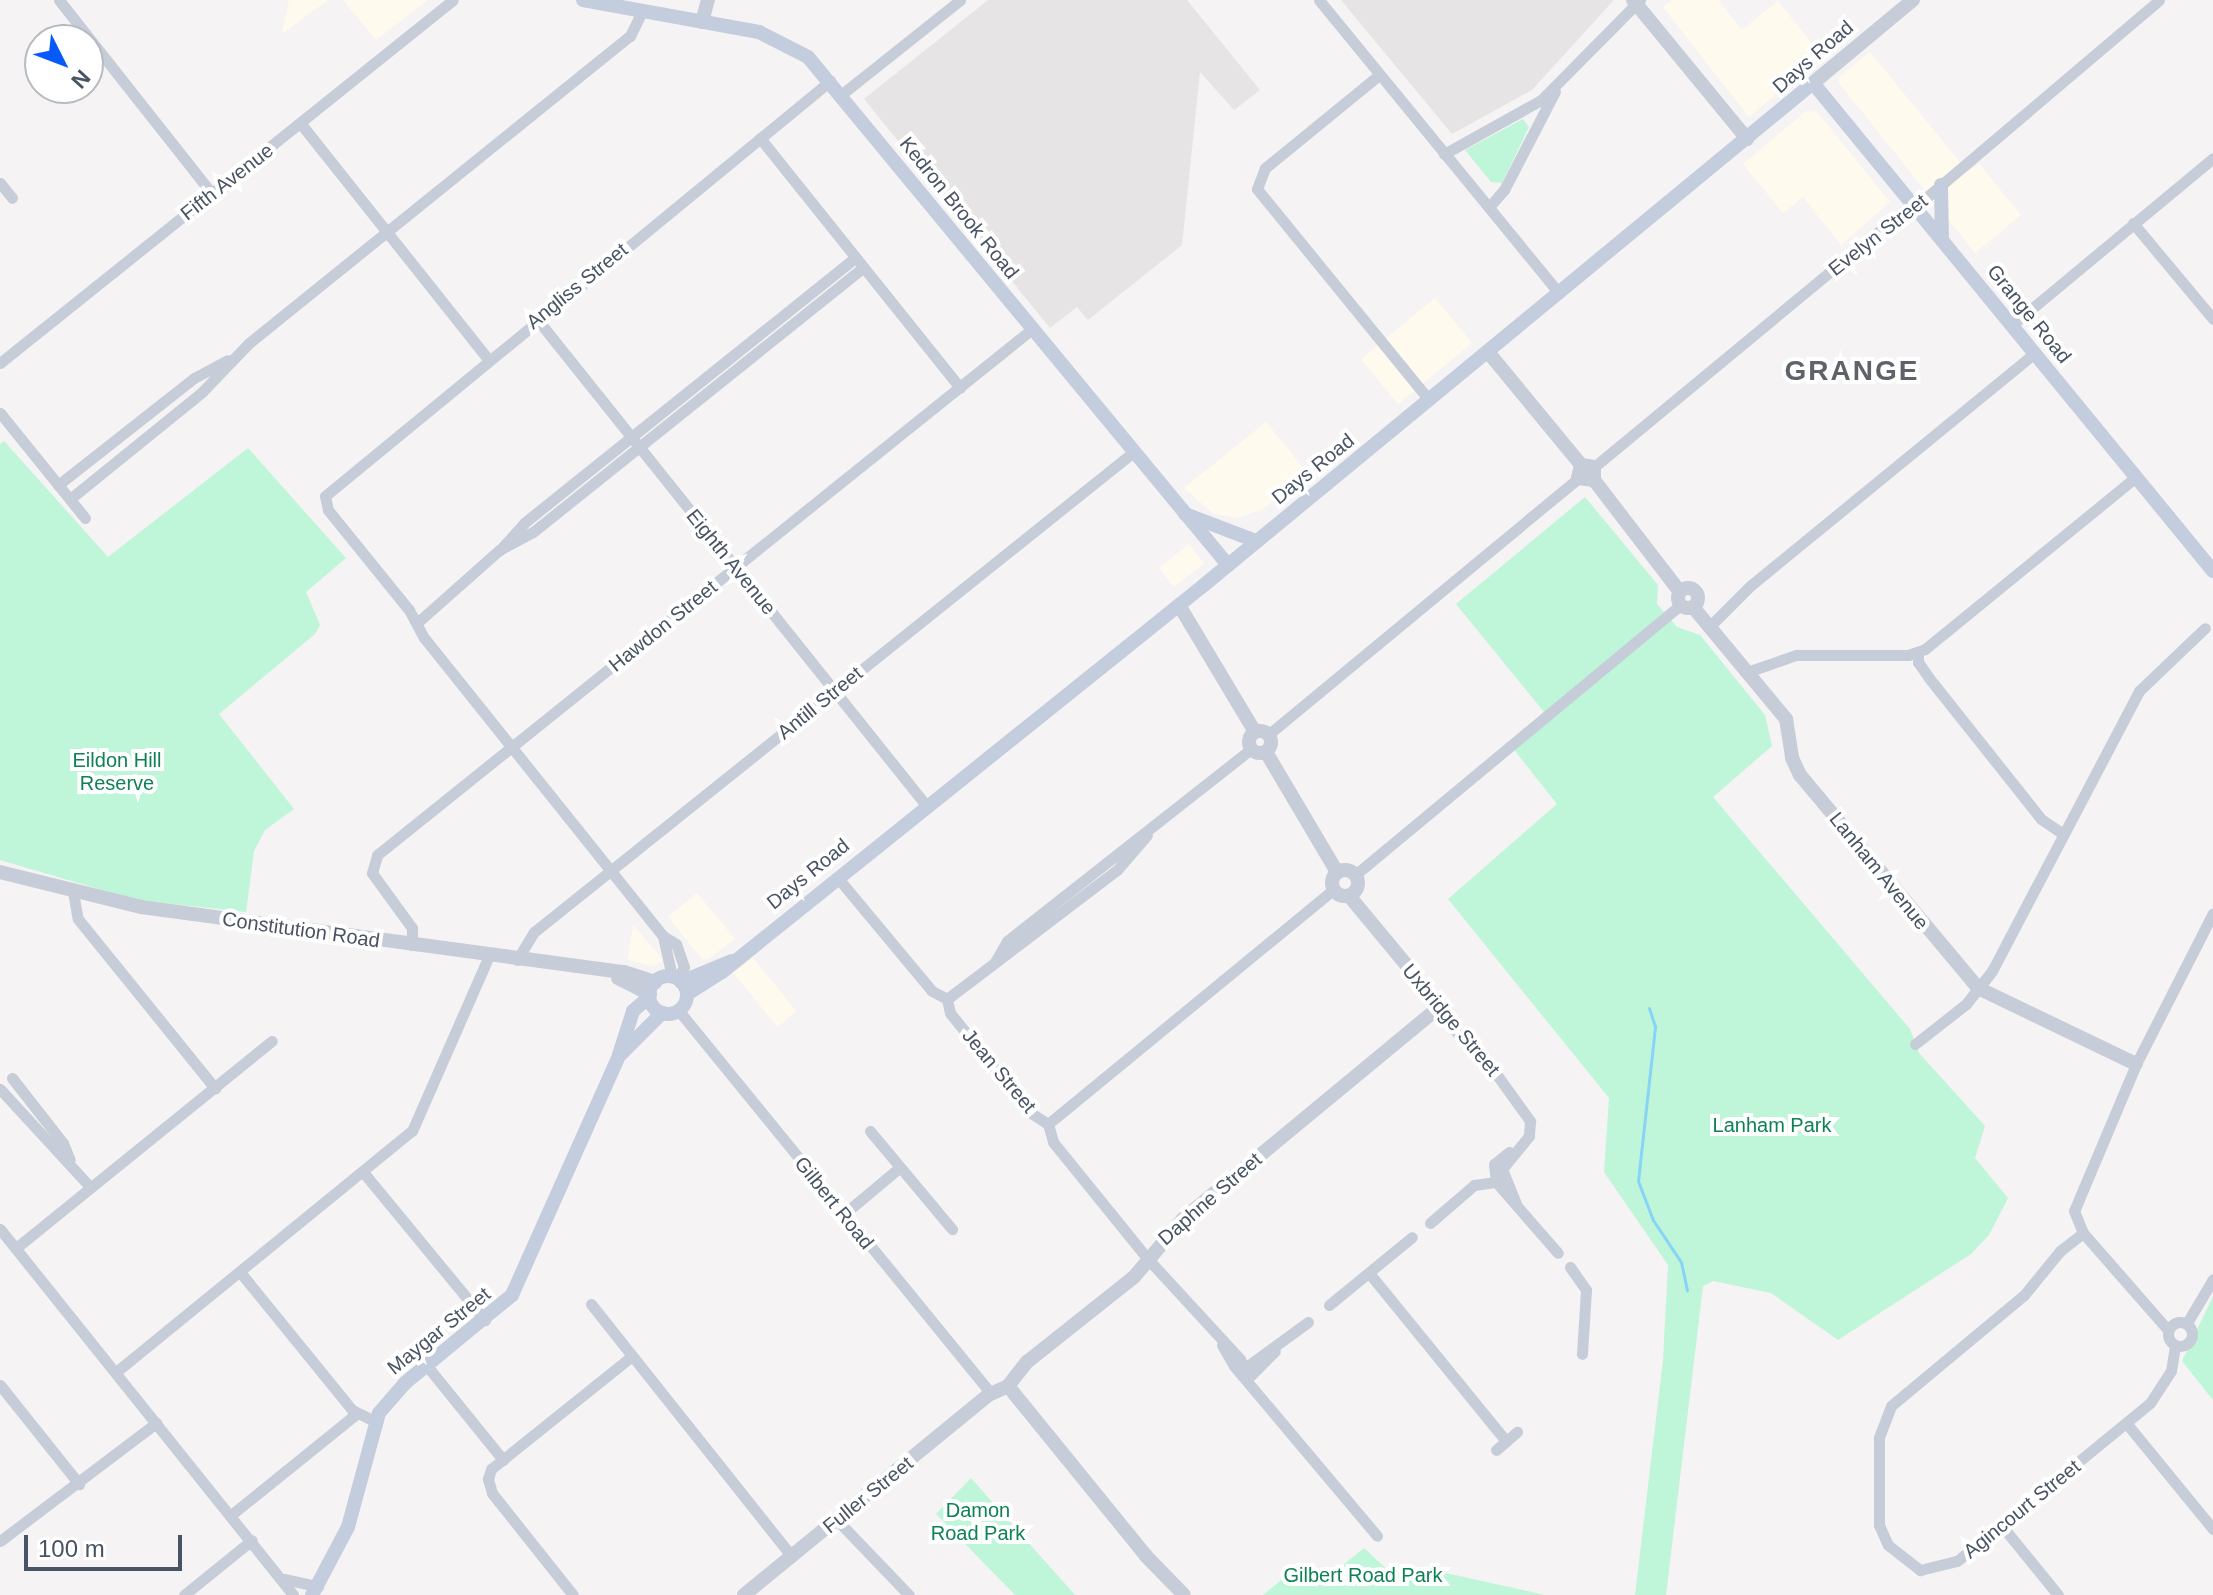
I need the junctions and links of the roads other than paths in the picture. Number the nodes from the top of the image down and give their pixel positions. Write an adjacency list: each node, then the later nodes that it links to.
1 (59, 0): 26 (street)
2 (453, 0): 18 (street, Fifth Avenue)
3 (583, 0): 10 (main road, Kedron Brook Road)
4 (708, 0): 11 (street)
5 (960, 0): 16 (street)
6 (1319, 0): 12 (street)
7 (1913, 0): 14 (street, Days Road)
8 (2159, 0): 25 (street, Evelyn Street)
9 (1636, 1): 15 (street); 21 (street)
10 (642, 11): 11 (main road, Kedron Brook Road); 31 (street)
11 (702, 22): 13 (main road, Kedron Brook Road)
12 (1379, 75): 22 (street); 45 (street)
13 (830, 81): 16 (main road, Kedron Brook Road); 20 (street, Angliss Street)
14 (1813, 83): 21 (main road, Days Road); 28 (main road, Grange Road)
15 (1557, 87): 17 (street); 19 (street)
16 (842, 94): 38 (main road, Kedron Brook Road)
17 (1524, 111): 19 (street); 22 (street)
18 (301, 124): 26 (street, Fifth Avenue); 31 (street)
19 (1538, 125): 29 (street)
20 (760, 138): 33 (street); 35 (street, Angliss Street)
21 (1747, 139): 34 (main road, Days Road)
22 (1444, 154): 29 (street)
23 (2213, 158): 30 (street)
24 (0, 183): 27 (street)
25 (1941, 185): 28 (street, Evelyn Street); 32 (main road)
26 (212, 194): 43 (street, Fifth Avenue)
27 (12, 198)
28 (1914, 205): 32 (main road, Grange Road); 49 (street, Evelyn Street)
29 (1489, 207): 34 (street)
30 (2133, 223): 36 (street); 37 (street)
31 (387, 232): 41 (street); 42 (street)
32 (1942, 240): 37 (main road, Grange Road)
33 (859, 263): 44 (street); 47 (street)
34 (1559, 293): 39 (main road, Days Road)
35 (537, 319): 41 (street, Angliss Street); 47 (street, Eighth Avenue)
36 (2213, 319)
37 (2012, 325): 40 (main road, Grange Road)
38 (1032, 329): 44 (street, Hawdon Street); 48 (main road, Kedron Brook Road)
39 (1488, 352): 45 (main road, Days Road); 49 (street, Lanham Avenue)
40 (2035, 353): 50 (main road, Grange Road); 62 (street)
41 (487, 358): 61 (street, Angliss Street)
42 (229, 360): 51 (street); 52 (street)
43 (0, 363)
44 (960, 388): 57 (street, Hawdon Street)
45 (1429, 400): 55 (main road, Days Road)
46 (0, 413): 51 (street)
47 (635, 442): 57 (street, Eighth Avenue); 61 (street)
48 (1132, 453): 53 (main road, Kedron Brook Road); 66 (street, Antill Street)
49 (1587, 473): 59 (street, Lanham Avenue); 67 (street, Evelyn Street)
50 (2136, 477): 58 (main road, Grange Road); 64 (street)
51 (58, 485): 52 (street)
52 (70, 499): 54 (street)
53 (1181, 512): 55 (main road); 56 (main road, Kedron Brook Road)
54 (85, 518)
55 (1256, 541): 56 (main road, Days Road)
56 (1228, 565): 60 (main road, Days Road)
57 (736, 568): 66 (street, Eighth Avenue); 68 (street, Hawdon Street)
58 (2213, 571)
59 (1685, 601): 62 (street, Lanham Avenue); 75 (street)
60 (1179, 605): 67 (street); 70 (main road, Days Road)
61 (418, 622): 68 (street)
62 (1711, 625): 65 (street, Lanham Avenue)
63 (2205, 628): 71 (street)
64 (1918, 652): 65 (street); 71 (street)
65 (1750, 671): 85 (street, Lanham Avenue)
66 (835, 691): 70 (street, Eighth Avenue); 72 (street, Antill Street)
67 (1262, 733): 69 (street)
68 (511, 747): 72 (street); 81 (street, Hawdon Street)
69 (1258, 751): 74 (street); 87 (street)
70 (925, 804): 76 (main road, Days Road)
71 (2063, 834): 85 (street)
72 (611, 871): 83 (street, Antill Street); 84 (street)
73 (0, 872): 78 (street, Constitution Road)
74 (1337, 872): 75 (street); 77 (street)
75 (1355, 875): 79 (street)
76 (837, 877): 84 (main road, Days Road); 87 (street, Jean Street)
77 (1333, 890): 79 (street); 97 (street)
78 (73, 892): 81 (street, Constitution Road); 96 (street)
79 (1349, 896): 88 (street, Uxbridge Street)
80 (2213, 913): 94 (street)
81 (412, 945): 82 (street, Constitution Road)
82 (489, 956): 83 (street, Constitution Road); 100 (street)
83 (517, 960): 86 (street, Constitution Road)
84 (679, 983): 86 (main road, Days Road); 89 (main road)
85 (1978, 988): 92 (street); 94 (street, Lanham Avenue)
86 (651, 991): 90 (main road); 93 (main road, Maygar Street)
87 (947, 999): 97 (street, Jean Street)
88 (1436, 1010): 101 (street, Uxbridge Street); 111 (street, Daphne Street)
89 (679, 1011): 90 (main road); 103 (street, Gilbert Road)
90 (662, 1013): 93 (main road, Maygar Street)
91 (272, 1041): 96 (street)
92 (1915, 1044)
93 (619, 1056): 118 (main road, Maygar Street)
94 (2136, 1064): 107 (street)
95 (4, 1084): 102 (street)
96 (215, 1088): 102 (street)
97 (1048, 1124): 111 (street, Jean Street)
98 (870, 1131): 99 (street)
99 (899, 1168): 103 (street); 106 (street)
100 (363, 1172): 113 (street); 118 (street)
101 (1498, 1177): 104 (street, Uxbridge Street); 110 (street)
102 (90, 1187): 109 (street)
103 (844, 1214): 130 (street, Gilbert Road)
104 (1430, 1223)
105 (0, 1229): 109 (street)
106 (952, 1229)
107 (2083, 1233): 121 (street); 142 (street, Agincourt Street)
108 (1412, 1237): 114 (street)
109 (16, 1248): 126 (street)
110 (1558, 1253)
111 (1147, 1258): 127 (street, Jean Street); 129 (street, Daphne Street)
112 (1570, 1267): 123 (street)
113 (240, 1272): 126 (street); 131 (street)
114 (1369, 1273): 117 (street); 136 (street)
115 (2213, 1279): 120 (street)
116 (591, 1304): 124 (street)
117 (1329, 1305)
118 (485, 1320): 125 (main road, Maygar Street)
119 (1308, 1322): 127 (street)
120 (2187, 1323): 121 (street); 122 (street)
121 (2168, 1330): 122 (street)
122 (2175, 1345): 134 (street, Agincourt Street)
123 (1582, 1354)
124 (632, 1356): 138 (street); 147 (street)
125 (427, 1366): 132 (main road, Maygar Street); 138 (street)
126 (116, 1372): 133 (street)
127 (1244, 1373): 144 (street, Jean Street)
128 (0, 1385): 139 (street)
129 (1008, 1386): 130 (street, Daphne Street); 155 (street)
130 (991, 1393): 141 (street, Fuller Street)
131 (356, 1414): 132 (street); 140 (street)
132 (375, 1421): 149 (main road, Maygar Street)
133 (156, 1423): 139 (street); 140 (street)
134 (2127, 1424): 142 (street, Agincourt Street); 143 (street)
135 (1517, 1432): 136 (street)
136 (1506, 1441): 137 (street)
137 (1496, 1450)
138 (503, 1460): 152 (street)
139 (79, 1484): 146 (street)
140 (231, 1515): 145 (street)
141 (837, 1520): 147 (street, Fuller Street); 154 (street)
142 (2002, 1526): 156 (street)
143 (2213, 1529)
144 (1377, 1536)
145 (252, 1540): 148 (street); 150 (street)
146 (0, 1541)
147 (792, 1557): 153 (street, Fuller Street)
148 (284, 1579): 149 (street); 151 (street)
149 (315, 1591)
150 (184, 1595)
151 (293, 1595)
152 (573, 1595)
153 (744, 1595)
154 (909, 1595)
155 (1184, 1595)
156 (2058, 1595)

